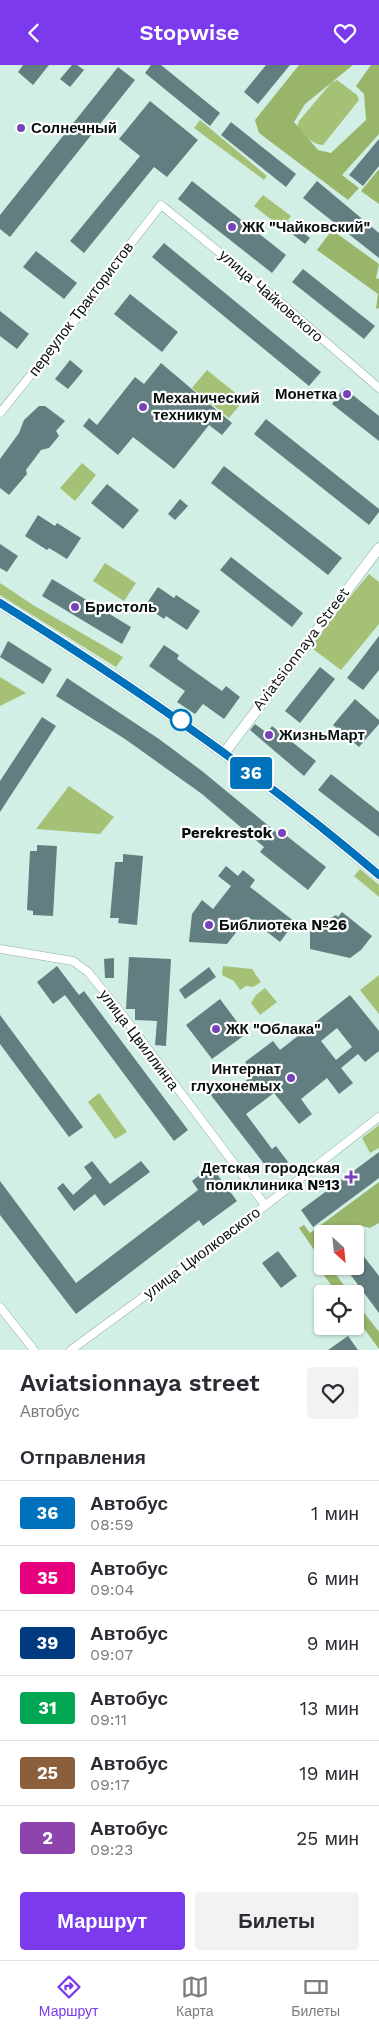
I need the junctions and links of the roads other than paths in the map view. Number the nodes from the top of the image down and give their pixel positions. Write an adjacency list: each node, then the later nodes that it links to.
1 (161, 205): 2 (street, улица Чайковского); 3 (street, переулок Трактористов)
2 (379, 388)
3 (0, 413)
4 (379, 548): 6 (street, Aviatsionnaya Street)
5 (0, 603): 6 (main road)
6 (225, 752): 7 (main road)
7 (379, 875)
8 (0, 949): 10 (street, улица Цвиллинга)
9 (379, 1117): 10 (street, улица Циолковского)
10 (265, 1205): 13 (street, улица Циолковского)
11 (0, 1307): 12 (street)
12 (34, 1350)
13 (72, 1350)

